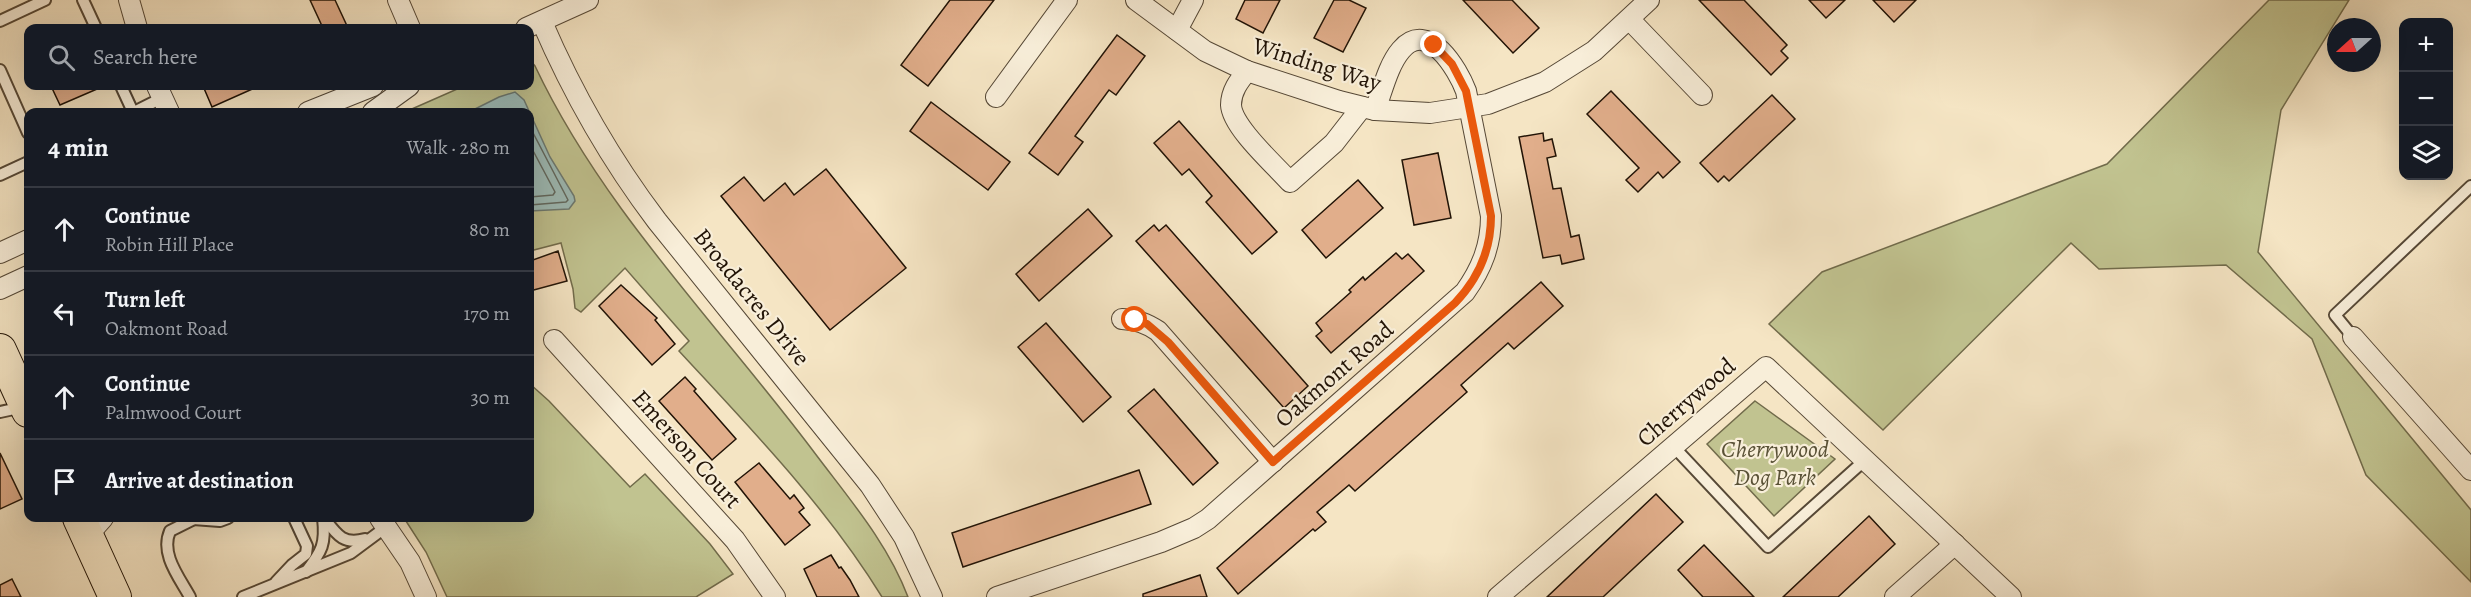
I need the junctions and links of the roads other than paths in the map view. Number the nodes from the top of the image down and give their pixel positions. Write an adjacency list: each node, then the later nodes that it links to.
1 (45, 0): 11 (lane)
2 (83, 0): 12 (lane)
3 (129, 0): 13 (street)
4 (398, 0): 14 (street)
5 (588, 0): 15 (street)
6 (1067, 0): 23 (street)
7 (1136, 0): 16 (street, Winding Way)
8 (1193, 0): 16 (street)
9 (1649, 0): 10 (street, Winding Way)
10 (1630, 20): 22 (street); 29 (street, Winding Way)
11 (0, 21)
12 (94, 24)
13 (136, 24)
14 (408, 24)
15 (534, 25): 62 (street, Broadacres Drive)
16 (1177, 30): 18 (street, Winding Way)
17 (0, 70): 31 (lane)
18 (1246, 71): 30 (street, Winding Way); 30 (street, Oakmont Road)
19 (123, 90): 25 (lane)
20 (363, 90): 27 (street)
21 (403, 90): 28 (street)
22 (1702, 95)
23 (996, 97)
24 (162, 99): 26 (lane)
25 (132, 108)
26 (143, 108)
27 (319, 108)
28 (379, 108)
29 (1470, 108): 30 (street, Winding Way); 30 (street, Oakmont Road); 46 (street, Oakmont Road)
30 (1369, 109)
31 (24, 124)
32 (24, 164): 33 (lane)
33 (0, 175)
34 (2471, 186): 40 (lane)
35 (24, 242): 36 (street)
36 (0, 253)
37 (24, 278): 38 (street)
38 (0, 289)
39 (1122, 319): 46 (street)
40 (2353, 337): 47 (street)
41 (554, 340): 61 (street, Emerson Court)
42 (4, 369): 43 (main road)
43 (18, 410)
44 (1674, 447): 45 (street, Cherrywood); 45 (lane); 64 (street, Cherrywood)
45 (1865, 460): 54 (street, Cherrywood)
46 (1273, 462): 63 (street, Oakmont Road)
47 (2469, 464)
48 (187, 522): 58 (lane)
49 (296, 522): 56 (lane)
50 (324, 522): 55 (lane)
51 (328, 522): 53 (lane)
52 (90, 524): 57 (main road)
53 (379, 527): 55 (lane); 60 (street)
54 (1955, 544): 65 (street); 66 (street, Cherrywood)
55 (306, 573): 56 (lane)
56 (274, 584): 59 (lane)
57 (115, 597)
58 (190, 597)
59 (243, 597)
60 (426, 597)
61 (775, 597)
62 (932, 597)
63 (996, 597)
64 (1498, 597)
65 (1895, 597)
66 (2012, 597)

